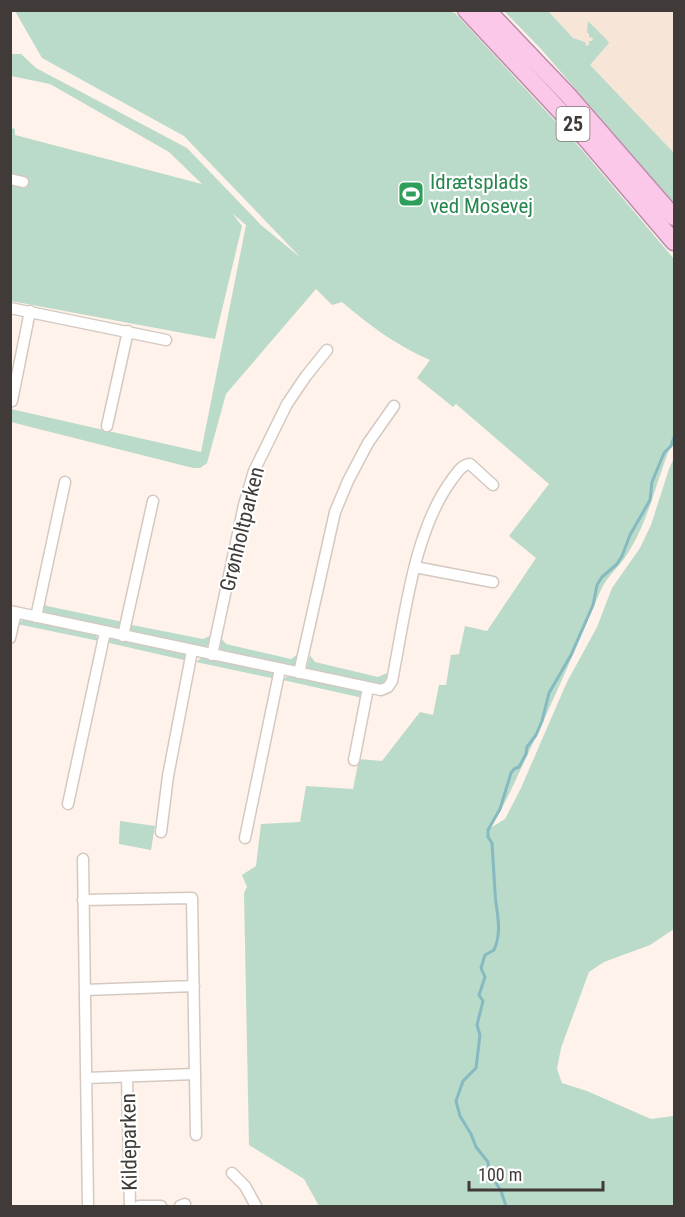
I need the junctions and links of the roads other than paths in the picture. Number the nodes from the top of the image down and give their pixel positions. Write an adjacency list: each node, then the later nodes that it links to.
1 (466, 10): 6 (highway, 25)
2 (487, 10): 5 (highway, 25)
3 (10, 179): 4 (street)
4 (23, 182)
5 (675, 217)
6 (675, 242)
7 (10, 308): 8 (street)
8 (30, 311): 9 (street); 12 (street)
9 (128, 331): 10 (street); 14 (street)
10 (166, 340)
11 (327, 350): 26 (street, Grønholtparken)
12 (12, 401)
13 (394, 406): 28 (street)
14 (107, 426)
15 (65, 482): 21 (street)
16 (493, 485): 18 (street)
17 (153, 501): 23 (street)
18 (415, 567): 19 (street); 29 (street)
19 (493, 582)
20 (13, 611): 21 (street); 24 (street)
21 (36, 617): 22 (street)
22 (105, 632): 23 (street); 31 (street)
23 (123, 636): 25 (street)
24 (10, 638)
25 (192, 651): 26 (street); 32 (street)
26 (212, 655): 27 (street)
27 (280, 669): 28 (street); 33 (street)
28 (299, 673): 29 (street)
29 (368, 688): 30 (street)
30 (354, 760)
31 (68, 804)
32 (165, 825)
33 (246, 838)
34 (83, 859): 35 (street, Kildeparken)
35 (83, 900): 36 (street); 37 (street, Kildeparken)
36 (194, 986): 37 (street); 38 (street)
37 (84, 990): 40 (street, Kildeparken)
38 (195, 1074): 39 (street, Kildeparken); 41 (street)
39 (127, 1077): 40 (street, Kildeparken); 44 (street, Kildeparken)
40 (86, 1078): 43 (street, Kildeparken)
41 (196, 1135)
42 (232, 1173): 47 (street)
43 (88, 1206)
44 (130, 1206)
45 (139, 1206): 46 (street, Kildeparken)
46 (160, 1206)
47 (256, 1206)

